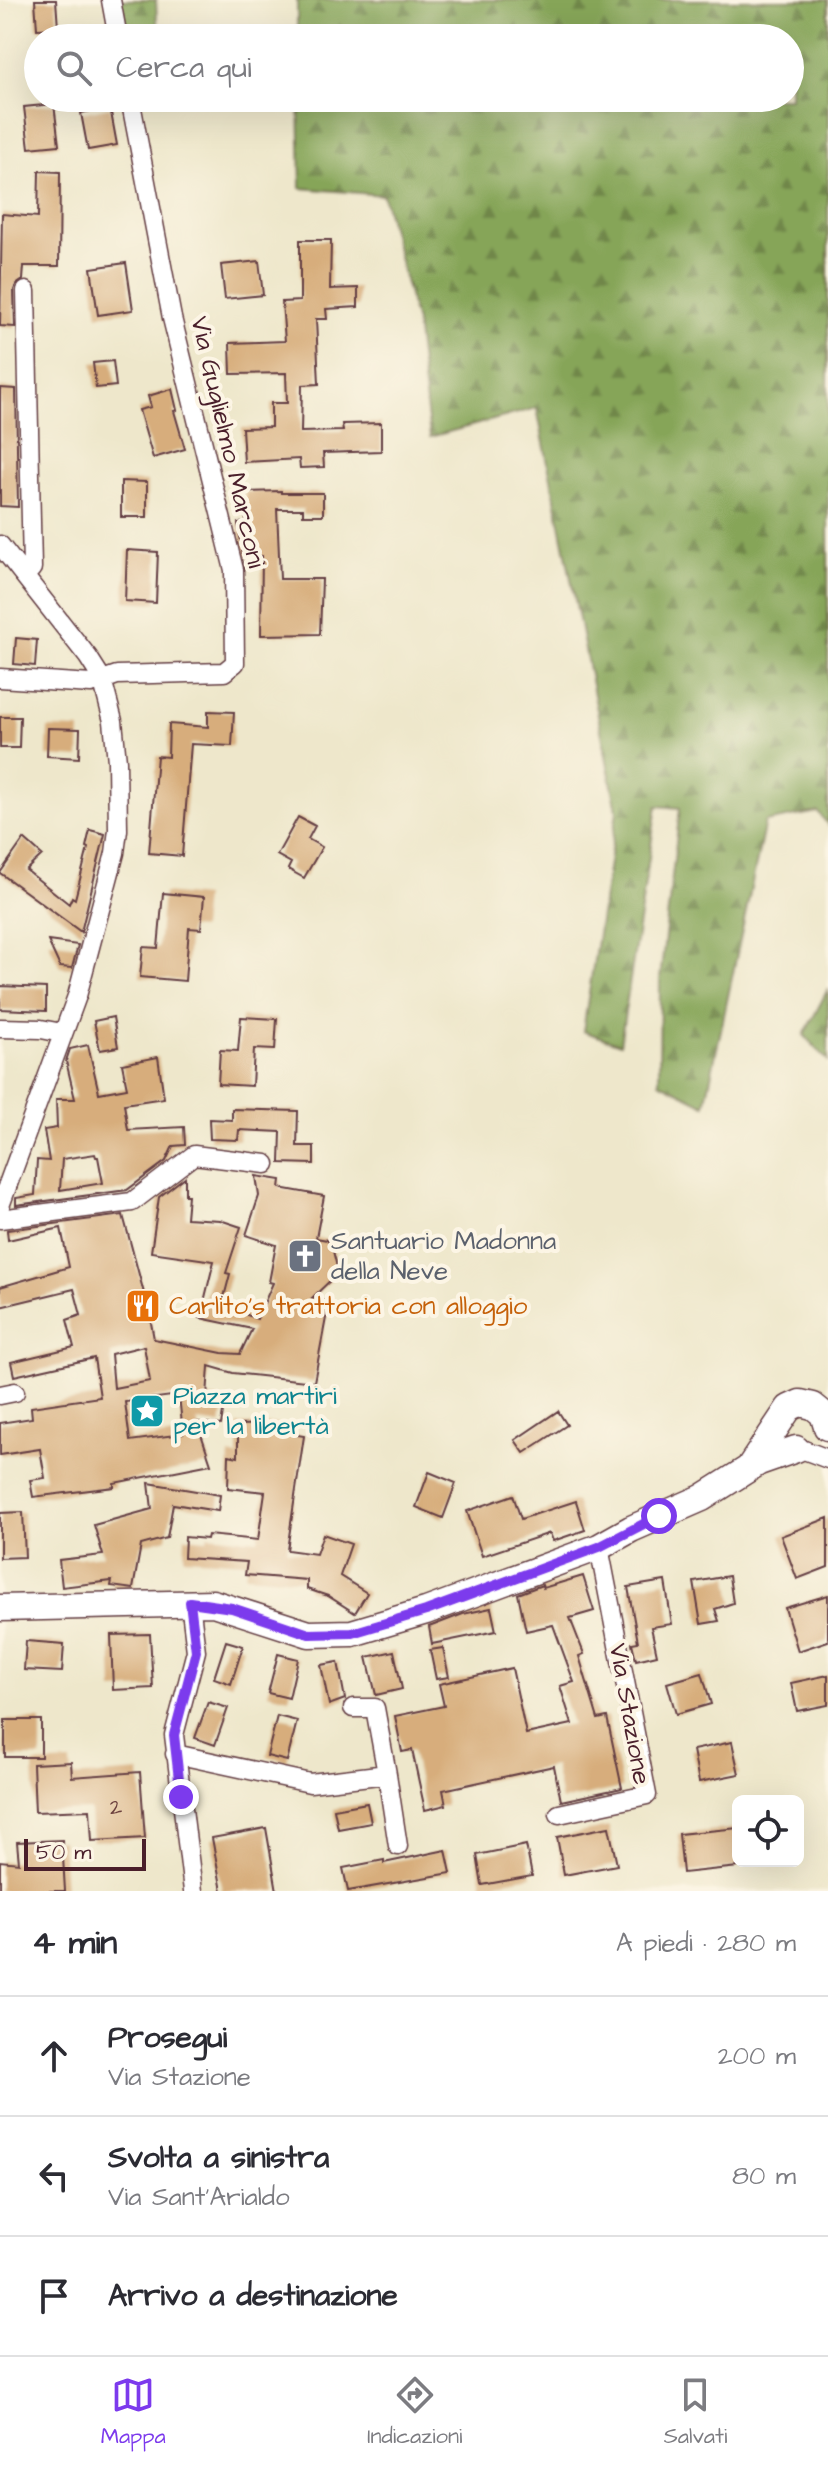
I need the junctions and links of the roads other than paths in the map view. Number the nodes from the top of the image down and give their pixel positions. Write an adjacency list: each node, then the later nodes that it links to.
1 (111, 0): 2 (street)
2 (115, 24)
3 (133, 112): 8 (street, Via Guglielmo Marconi)
4 (26, 291): 6 (street)
5 (0, 545): 6 (street)
6 (25, 576): 8 (street)
7 (0, 678): 8 (street, Via Guglielmo Marconi)
8 (102, 679): 10 (street)
9 (0, 1028): 10 (street)
10 (62, 1033): 12 (street)
11 (266, 1164): 13 (street)
12 (0, 1206)
13 (0, 1219)
14 (828, 1399): 15 (main road)
15 (800, 1403): 16 (main road); 17 (main road)
16 (780, 1422): 17 (main road); 18 (main road)
17 (820, 1440): 18 (main road)
18 (748, 1468): 19 (main road)
19 (599, 1547): 20 (main road); 25 (street, Via Stazione)
20 (190, 1602): 21 (main road); 23 (street)
21 (0, 1608)
22 (353, 1708): 24 (street)
23 (175, 1754): 24 (street); 27 (street)
24 (387, 1774): 26 (street)
25 (559, 1814)
26 (398, 1846)
27 (193, 1891)

